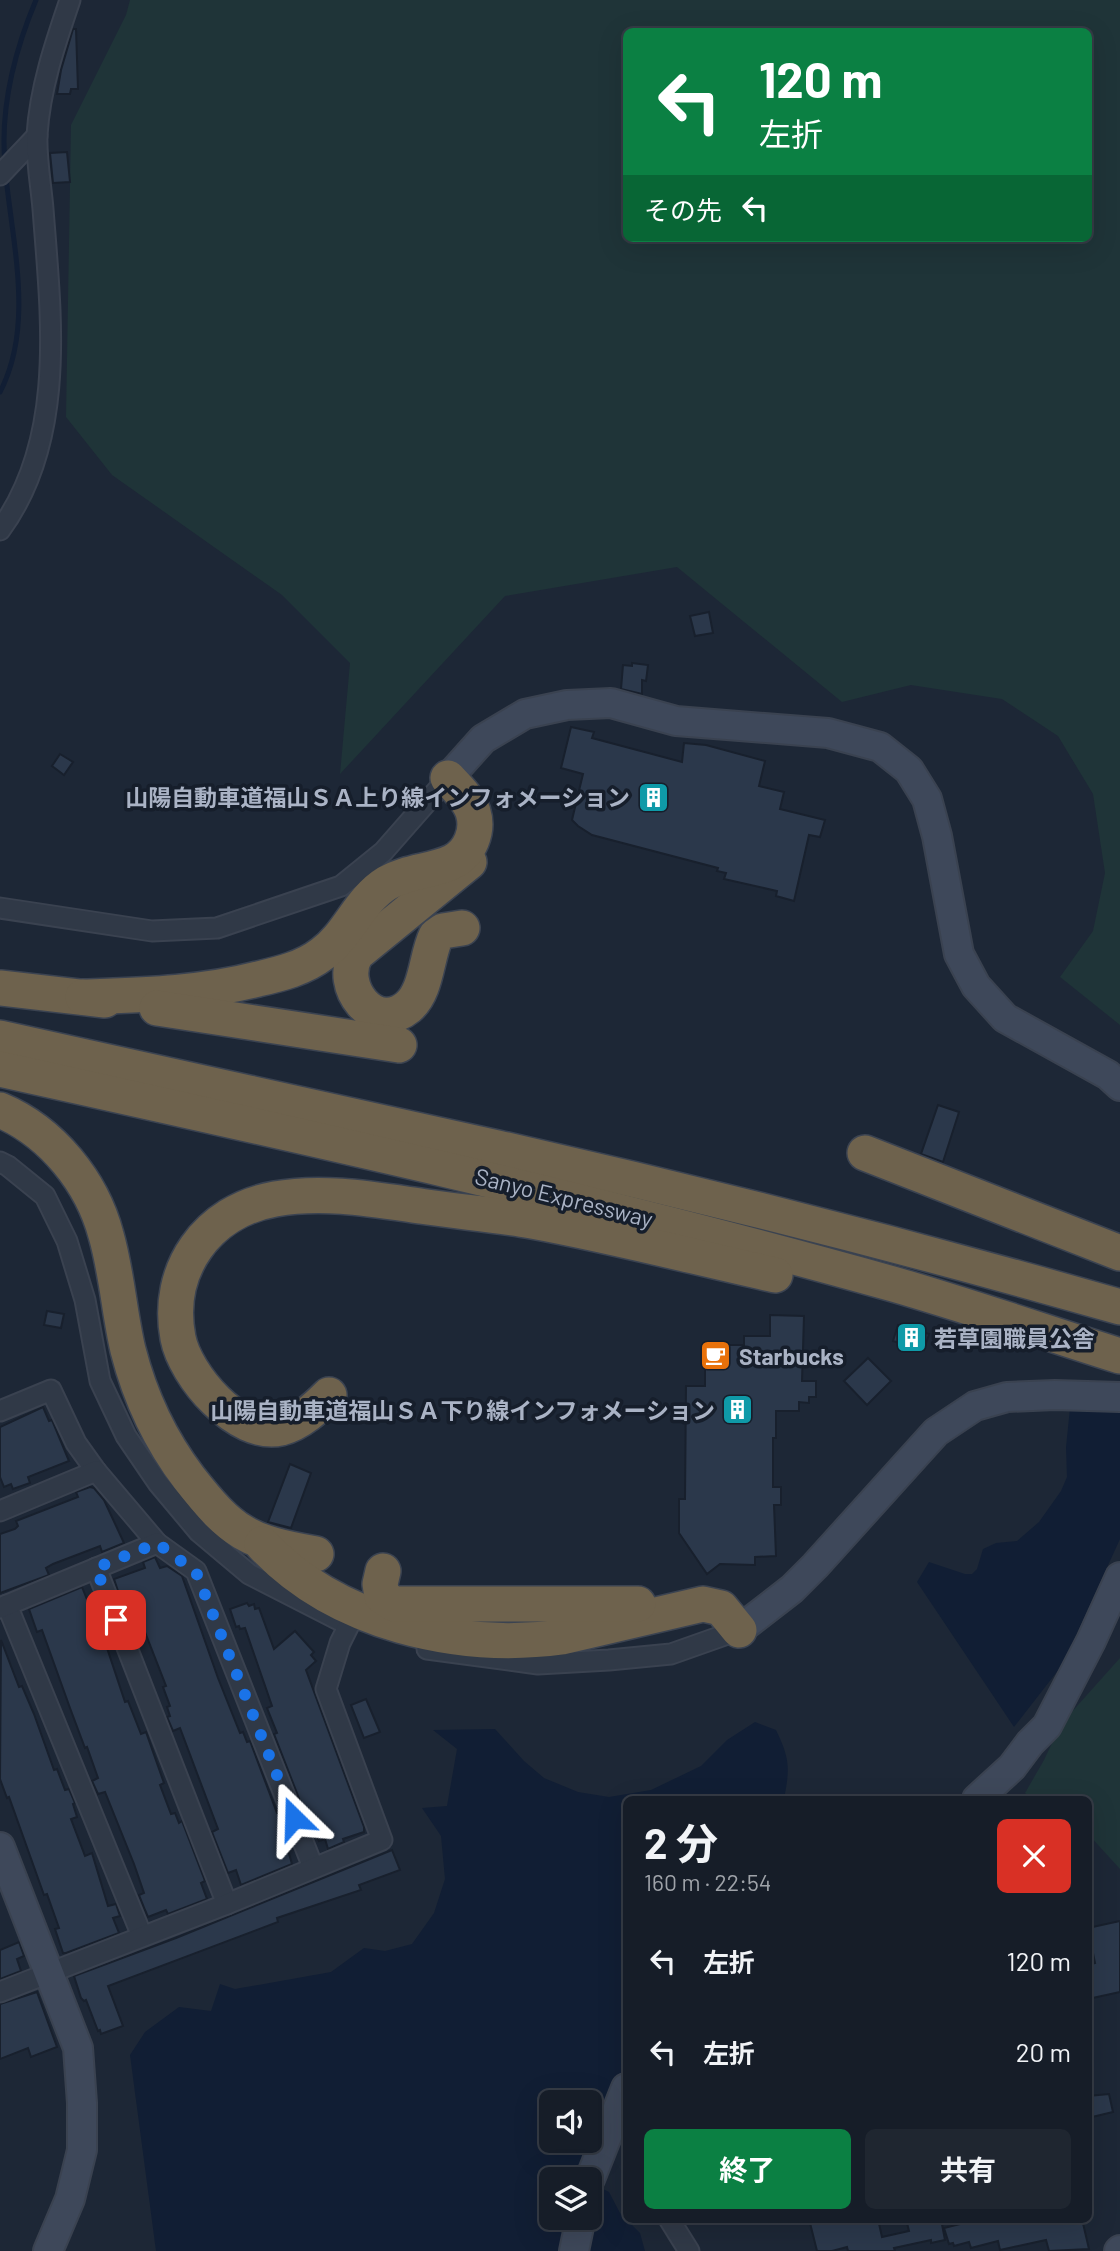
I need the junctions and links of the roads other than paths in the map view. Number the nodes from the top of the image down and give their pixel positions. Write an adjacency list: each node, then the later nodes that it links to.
1 (70, 0): 2 (street)
2 (37, 136): 3 (street); 4 (street)
3 (0, 175)
4 (0, 530)
5 (448, 778): 6 (street); 7 (highway); 9 (highway); 13 (street)
6 (0, 908)
7 (462, 928)
8 (0, 988): 9 (highway)
9 (83, 997): 11 (highway)
10 (0, 1038): 18 (highway, Sanyo Expressway)
11 (400, 1045)
12 (0, 1069): 19 (highway, Sanyo Expressway)
13 (1120, 1086)
14 (0, 1110): 27 (highway)
15 (865, 1153): 17 (highway)
16 (0, 1162): 33 (street)
17 (1120, 1253)
18 (1120, 1307)
19 (1019, 1323): 20 (highway, Sanyo Expressway); 21 (highway)
20 (1120, 1356)
21 (329, 1395)
22 (1120, 1397): 34 (street)
23 (0, 1411): 24 (street)
24 (96, 1471): 25 (street); 26 (street)
25 (0, 1511)
26 (157, 1543): 29 (street); 37 (street)
27 (261, 1543): 28 (highway); 34 (highway)
28 (316, 1554)
29 (96, 1568): 32 (street); 38 (street)
30 (383, 1571): 34 (highway)
31 (1120, 1577): 35 (street)
32 (3, 1606): 39 (street)
33 (349, 1625): 34 (street); 37 (street)
34 (739, 1630)
35 (980, 1796)
36 (0, 1847): 40 (street)
37 (313, 1867): 38 (street)
38 (227, 1905): 39 (street)
39 (142, 1936): 40 (street)
40 (49, 1973): 41 (street); 46 (street)
41 (0, 1992)
42 (623, 2096): 43 (street)
43 (595, 2167)
44 (672, 2223): 48 (street)
45 (578, 2230): 47 (street)
46 (48, 2251)
47 (574, 2251)
48 (689, 2251)

